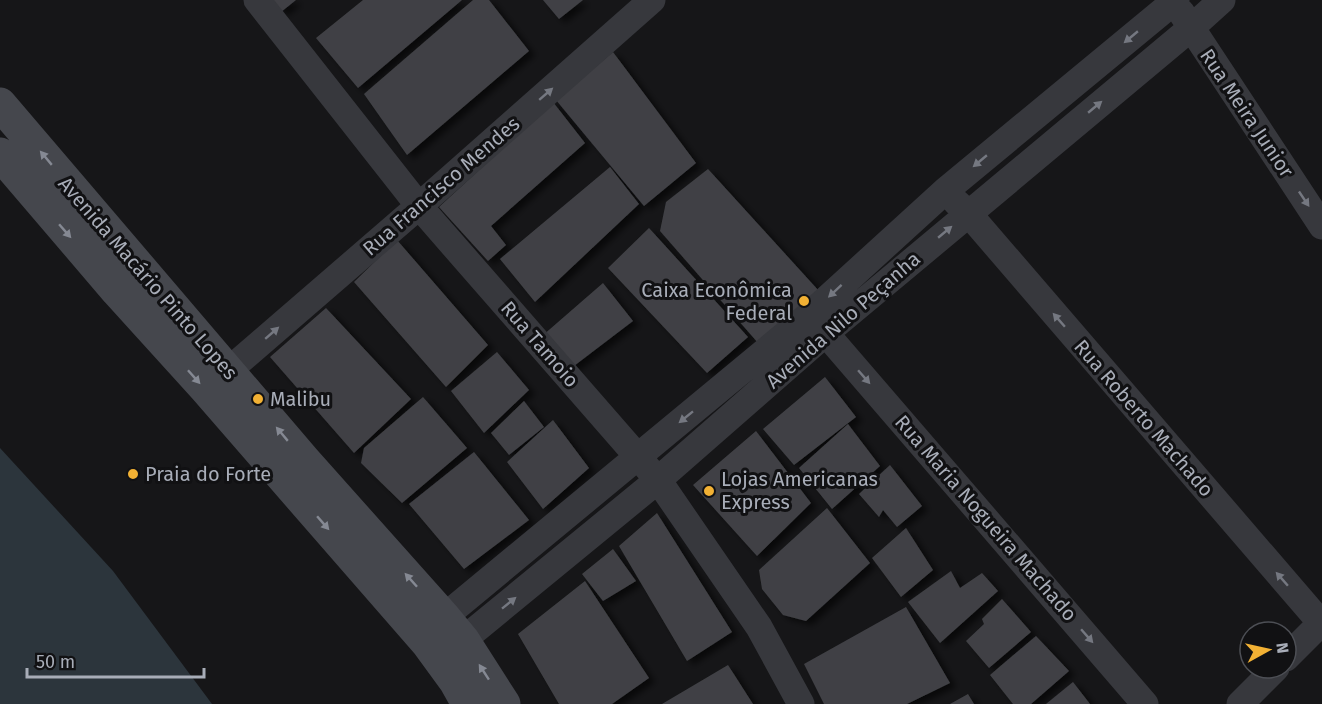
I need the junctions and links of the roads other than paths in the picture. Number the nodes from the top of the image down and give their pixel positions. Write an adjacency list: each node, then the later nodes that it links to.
1 (257, 0): 9 (street, Rua Tamoio)
2 (652, 0): 9 (street, Rua Francisco Mendes, one-way to 2)
3 (1174, 0): 5 (street, Rua Meira Junior); 8 (street, Avenida Nilo Peçanha, one-way to 8)
4 (1222, 0): 5 (street, Avenida Nilo Peçanha)
5 (1191, 28): 10 (street, Avenida Nilo Peçanha, one-way to 5); 11 (street, Rua Meira Junior, one-way to 11)
6 (0, 104): 13 (main road, Avenida Macário Pinto Lopes, one-way to 6)
7 (0, 154): 20 (main road, Avenida Macário Pinto Lopes, one-way to 20)
8 (945, 191): 10 (street, Rua Roberto Machado); 12 (street, Avenida Nilo Peçanha, one-way to 12)
9 (419, 206): 13 (street, Rua Francisco Mendes, one-way to 9); 14 (street, Rua Tamoio)
10 (968, 213): 12 (street, Avenida Nilo Peçanha, one-way to 10); 16 (street, Rua Roberto Machado, one-way to 10)
11 (1322, 226)
12 (818, 324): 14 (street, Avenida Nilo Peçanha, one-way to 14); 15 (street, Avenida Nilo Peçanha); 23 (street, Rua Maria Nogueira Machado, one-way to 23)
13 (228, 371): 17 (main road, Avenida Macário Pinto Lopes, one-way to 13)
14 (638, 456): 15 (street, Rua Tamoio); 17 (street, Avenida Nilo Peçanha)
15 (658, 480): 17 (street, Avenida Nilo Peçanha, one-way to 15); 22 (street, Rua Tamoio)
16 (1321, 623): 18 (street)
17 (454, 629): 21 (main road, Avenida Macário Pinto Lopes, one-way to 17)
18 (1298, 646)
19 (1264, 680): 24 (street)
20 (461, 693)
21 (504, 704)
22 (801, 704)
23 (1145, 704)
24 (1240, 704)

